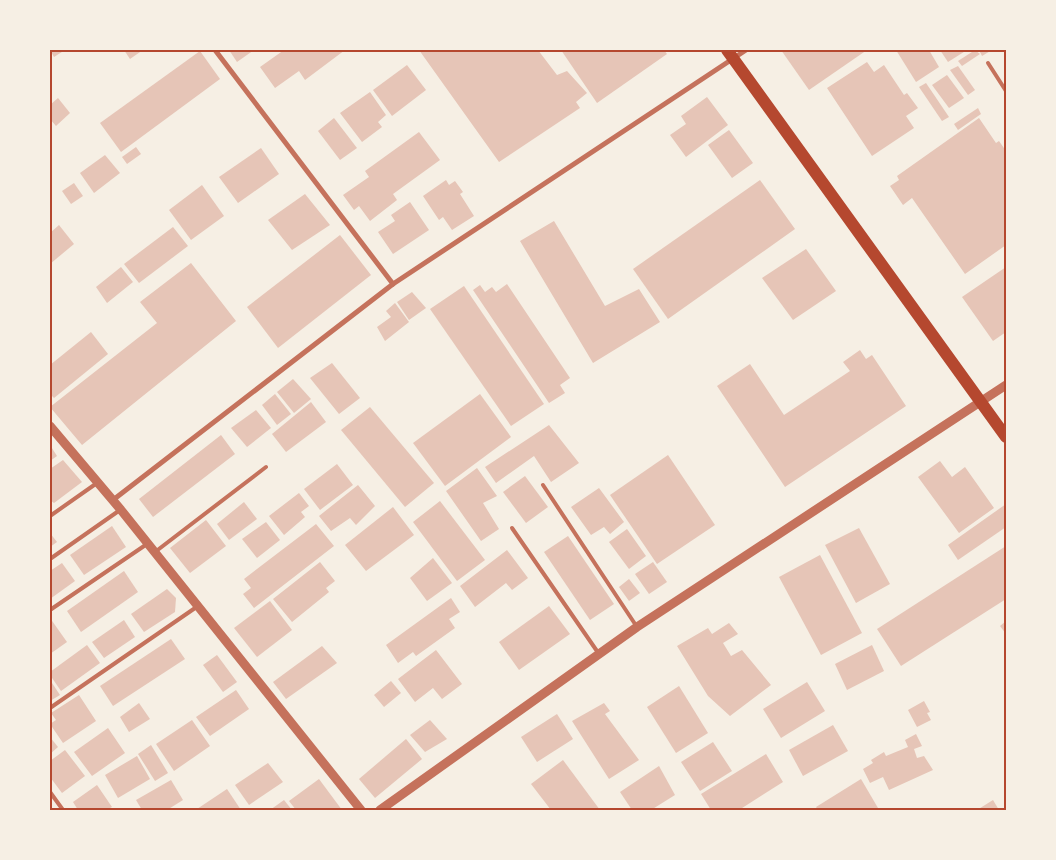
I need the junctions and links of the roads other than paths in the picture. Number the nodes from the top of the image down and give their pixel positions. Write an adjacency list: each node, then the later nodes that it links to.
1 (215, 50): 6 (street)
2 (746, 50): 3 (street)
3 (730, 54): 6 (street); 8 (main road)
4 (988, 63): 5 (lane)
5 (1006, 91)
6 (393, 284): 14 (street)
7 (1006, 385): 8 (street)
8 (980, 401): 10 (main road); 23 (street)
9 (50, 426): 12 (street)
10 (1006, 437)
11 (266, 468): 19 (lane)
12 (98, 482): 14 (street); 16 (lane)
13 (543, 485): 23 (lane)
14 (113, 500): 15 (street)
15 (121, 510): 18 (street); 20 (lane)
16 (50, 516)
17 (512, 528): 24 (lane)
18 (148, 543): 19 (street); 22 (lane)
19 (155, 552): 21 (street)
20 (50, 559)
21 (198, 606): 25 (lane); 28 (street)
22 (50, 610)
23 (637, 627): 24 (street)
24 (599, 654): 29 (street)
25 (50, 708)
26 (50, 792): 27 (lane)
27 (63, 810)
28 (361, 810)
29 (380, 810)

